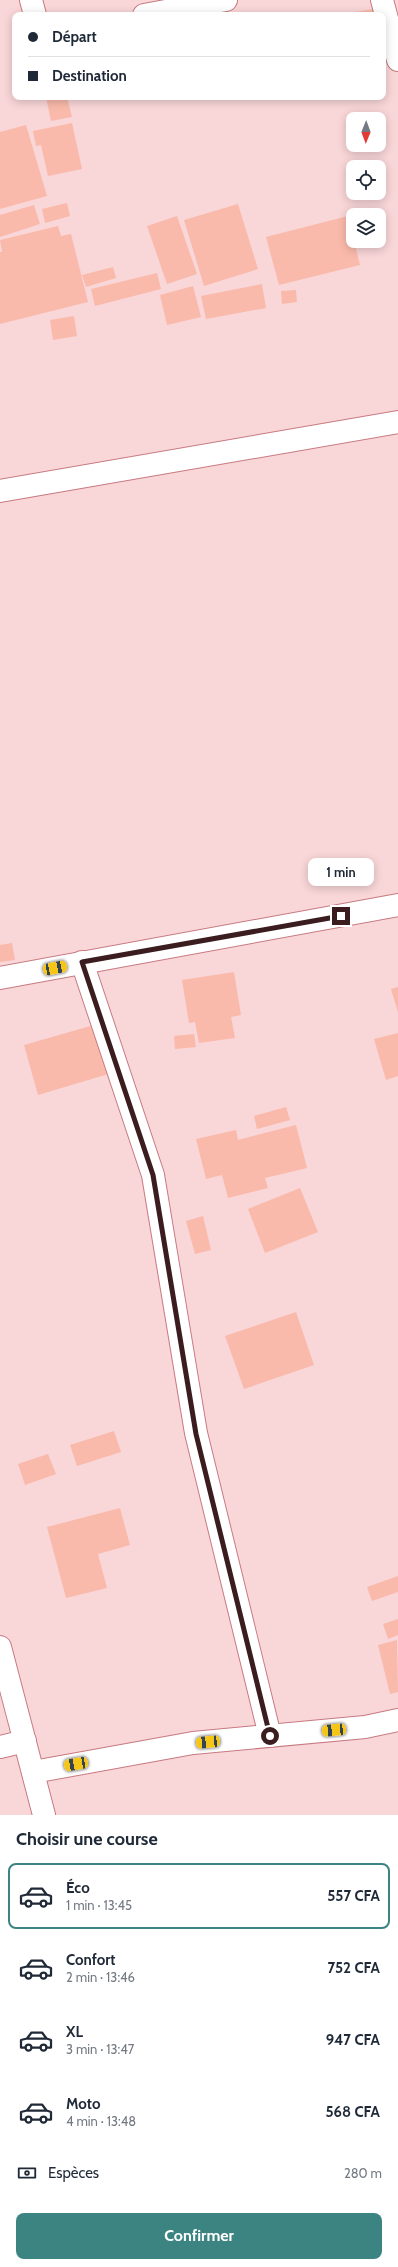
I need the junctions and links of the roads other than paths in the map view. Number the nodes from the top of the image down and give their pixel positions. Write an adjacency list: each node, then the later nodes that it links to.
1 (31, 0): 4 (street)
2 (382, 0): 6 (street)
3 (214, 1): 5 (street)
4 (33, 12)
5 (159, 12)
6 (385, 12)
7 (386, 15): 8 (street)
8 (398, 60)
9 (398, 422): 10 (street)
10 (0, 491)
11 (398, 905): 12 (street)
12 (82, 962): 13 (street); 17 (street)
13 (0, 978)
14 (0, 1647): 15 (street)
15 (5, 1682): 18 (street)
16 (398, 1720): 17 (street)
17 (270, 1736): 20 (street)
18 (25, 1741): 19 (street); 20 (street)
19 (0, 1747)
20 (33, 1772): 21 (street)
21 (44, 1815)

